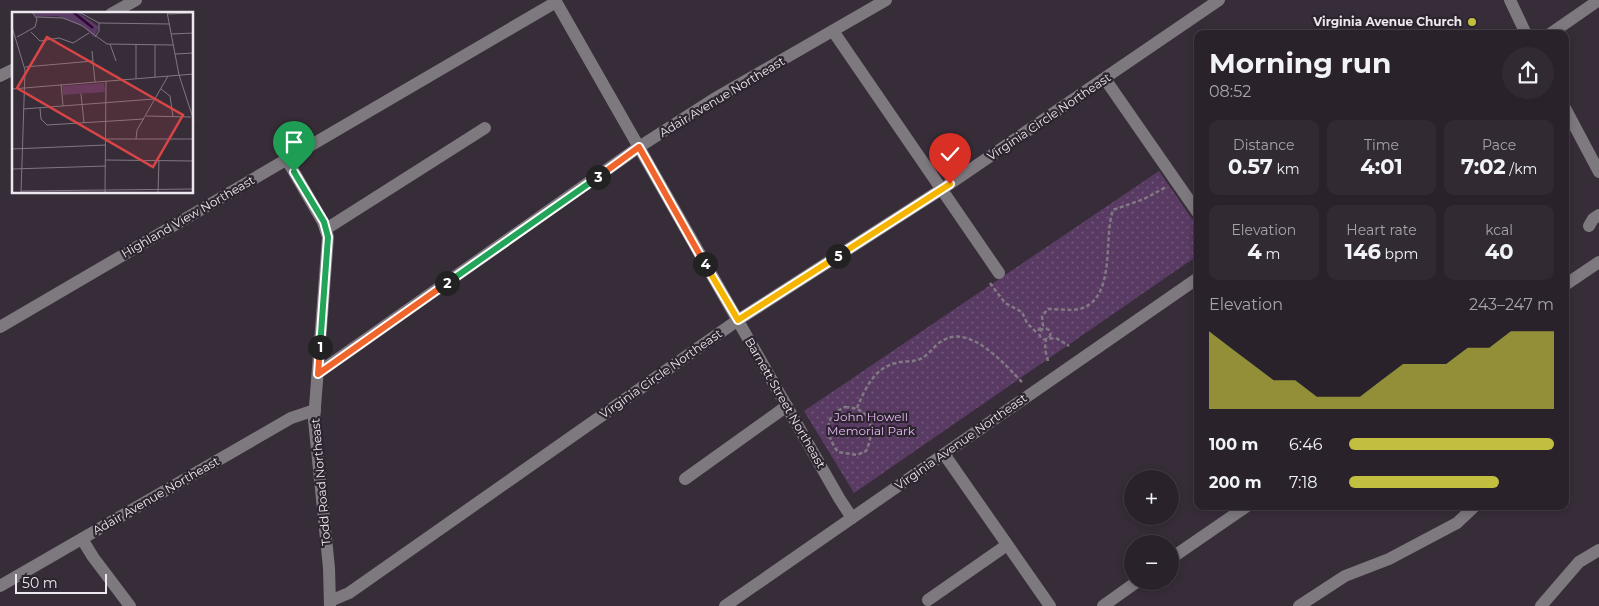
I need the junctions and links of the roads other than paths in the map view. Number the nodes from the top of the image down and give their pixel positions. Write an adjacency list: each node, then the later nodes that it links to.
1 (136, 0): 7 (street)
2 (886, 0): 8 (street, Adair Avenue Northeast)
3 (1219, 0): 13 (street, Virginia Circle Northeast)
4 (1510, 0): 9 (street)
5 (1599, 0): 10 (street)
6 (556, 1): 16 (street, Barnett Street Northeast); 17 (street, Highland View Northeast)
7 (115, 12)
8 (833, 30): 16 (street, Adair Avenue Northeast); 19 (street)
9 (1524, 30)
10 (1556, 30)
11 (12, 70): 12 (street)
12 (0, 76)
13 (1105, 79): 19 (street, Virginia Circle Northeast); 20 (street)
14 (1569, 116): 18 (street)
15 (485, 128): 23 (street)
16 (639, 147): 28 (street, Barnett Street Northeast); 30 (street, Adair Avenue Northeast)
17 (286, 160): 23 (street, Todd Road Northeast); 29 (street, Highland View Northeast)
18 (1599, 172)
19 (942, 189): 25 (street); 28 (street, Virginia Circle Northeast)
20 (1194, 207)
21 (1599, 215): 22 (street)
22 (1589, 226)
23 (326, 229): 30 (street, Todd Road Northeast)
24 (1599, 262): 27 (street)
25 (999, 273)
26 (1194, 281): 33 (street, Virginia Avenue Northeast)
27 (1569, 282)
28 (738, 320): 31 (street, Barnett Street Northeast); 45 (street, Virginia Circle Northeast)
29 (0, 327)
30 (318, 374): 32 (street, Todd Road Northeast)
31 (787, 406): 34 (street); 37 (street, Barnett Street Northeast)
32 (315, 410): 38 (street, Adair Avenue Northeast); 45 (street, Todd Road Northeast)
33 (944, 454): 37 (street, Virginia Avenue Northeast); 39 (street)
34 (684, 479)
35 (1240, 510): 41 (street)
36 (1471, 510): 46 (street)
37 (852, 518): 48 (street, Virginia Avenue Northeast)
38 (82, 539): 42 (street, Adair Avenue Northeast); 47 (street)
39 (1007, 545): 44 (street); 49 (street)
40 (1599, 550): 51 (street)
41 (1179, 553)
42 (0, 586)
43 (1125, 590): 50 (street)
44 (928, 600)
45 (330, 603)
46 (1305, 605)
47 (130, 606)
48 (725, 606)
49 (1050, 606)
50 (1103, 606)
51 (1541, 606)

